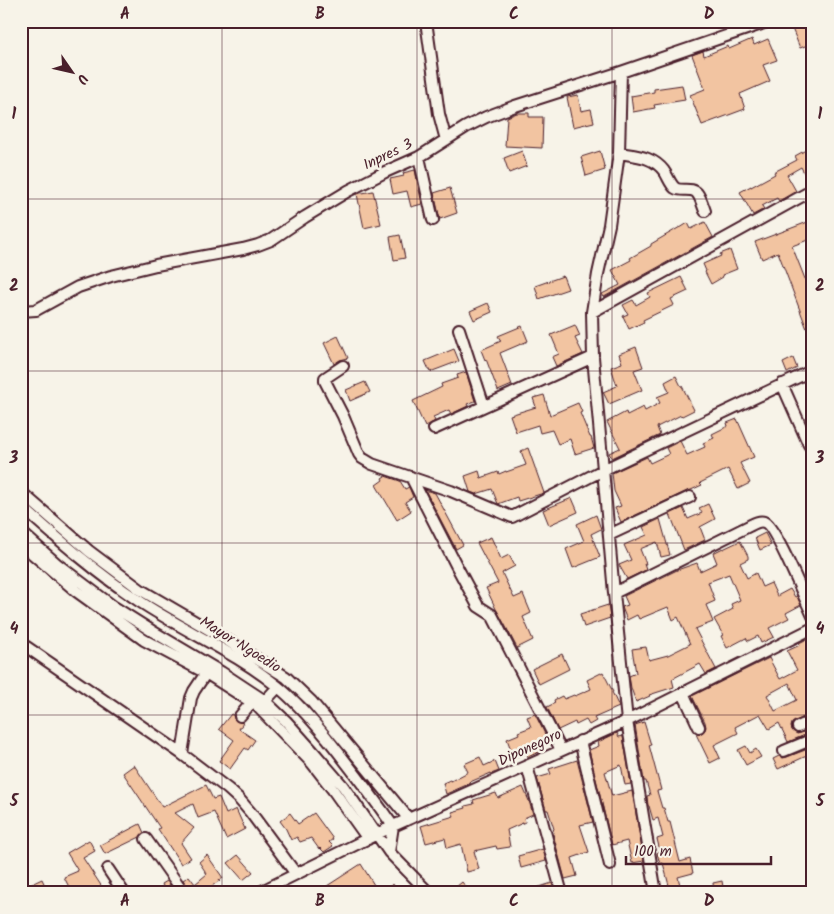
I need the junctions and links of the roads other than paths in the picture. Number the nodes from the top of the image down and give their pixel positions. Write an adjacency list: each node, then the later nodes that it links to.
1 (426, 21): 4 (street)
2 (770, 21): 3 (street, Inpres 3)
3 (621, 72): 4 (street, Inpres 3); 5 (street)
4 (446, 140): 6 (street, Inpres 3)
5 (618, 153): 8 (street); 11 (street)
6 (419, 156): 9 (street); 10 (street, Inpres 3)
7 (813, 190): 11 (street)
8 (705, 211)
9 (433, 220)
10 (21, 311)
11 (592, 312): 13 (street)
12 (459, 329): 17 (street)
13 (593, 357): 17 (street); 20 (street)
14 (343, 366): 21 (street)
15 (813, 370): 16 (street)
16 (782, 384): 19 (street); 20 (street)
17 (484, 406): 18 (street)
18 (434, 429)
19 (808, 445)
20 (604, 470): 21 (street); 26 (street)
21 (411, 477): 42 (street)
22 (21, 492): 46 (street)
23 (690, 497): 26 (street)
24 (21, 506): 33 (street, Mayor Ngoedio)
25 (21, 532): 35 (street)
26 (609, 535): 28 (street)
27 (21, 544): 32 (street)
28 (614, 593): 29 (street); 37 (street)
29 (813, 616)
30 (813, 628): 34 (street, Diponegoro)
31 (21, 643): 44 (street)
32 (205, 674): 44 (street); 48 (street)
33 (278, 687): 35 (street); 47 (street, Mayor Ngoedio)
34 (683, 693): 37 (street, Diponegoro); 38 (street)
35 (265, 701): 48 (street)
36 (813, 720): 39 (street)
37 (627, 721): 41 (street, Diponegoro); 59 (street)
38 (699, 727)
39 (798, 727)
40 (813, 739): 43 (street)
41 (580, 741): 42 (street, Diponegoro); 51 (street)
42 (561, 750): 45 (street, Diponegoro)
43 (784, 752)
44 (182, 754): 53 (street)
45 (527, 766): 46 (street, Diponegoro); 54 (street)
46 (409, 819): 47 (street, Diponegoro)
47 (393, 826): 48 (street, Diponegoro); 50 (street)
48 (372, 837): 50 (street); 53 (street, Diponegoro)
49 (146, 839): 56 (street)
50 (389, 852): 58 (street)
51 (610, 865)
52 (108, 869): 55 (street)
53 (296, 874): 57 (street, Diponegoro)
54 (560, 890)
55 (124, 893)
56 (184, 893)
57 (258, 893)
58 (429, 893)
59 (656, 893)

